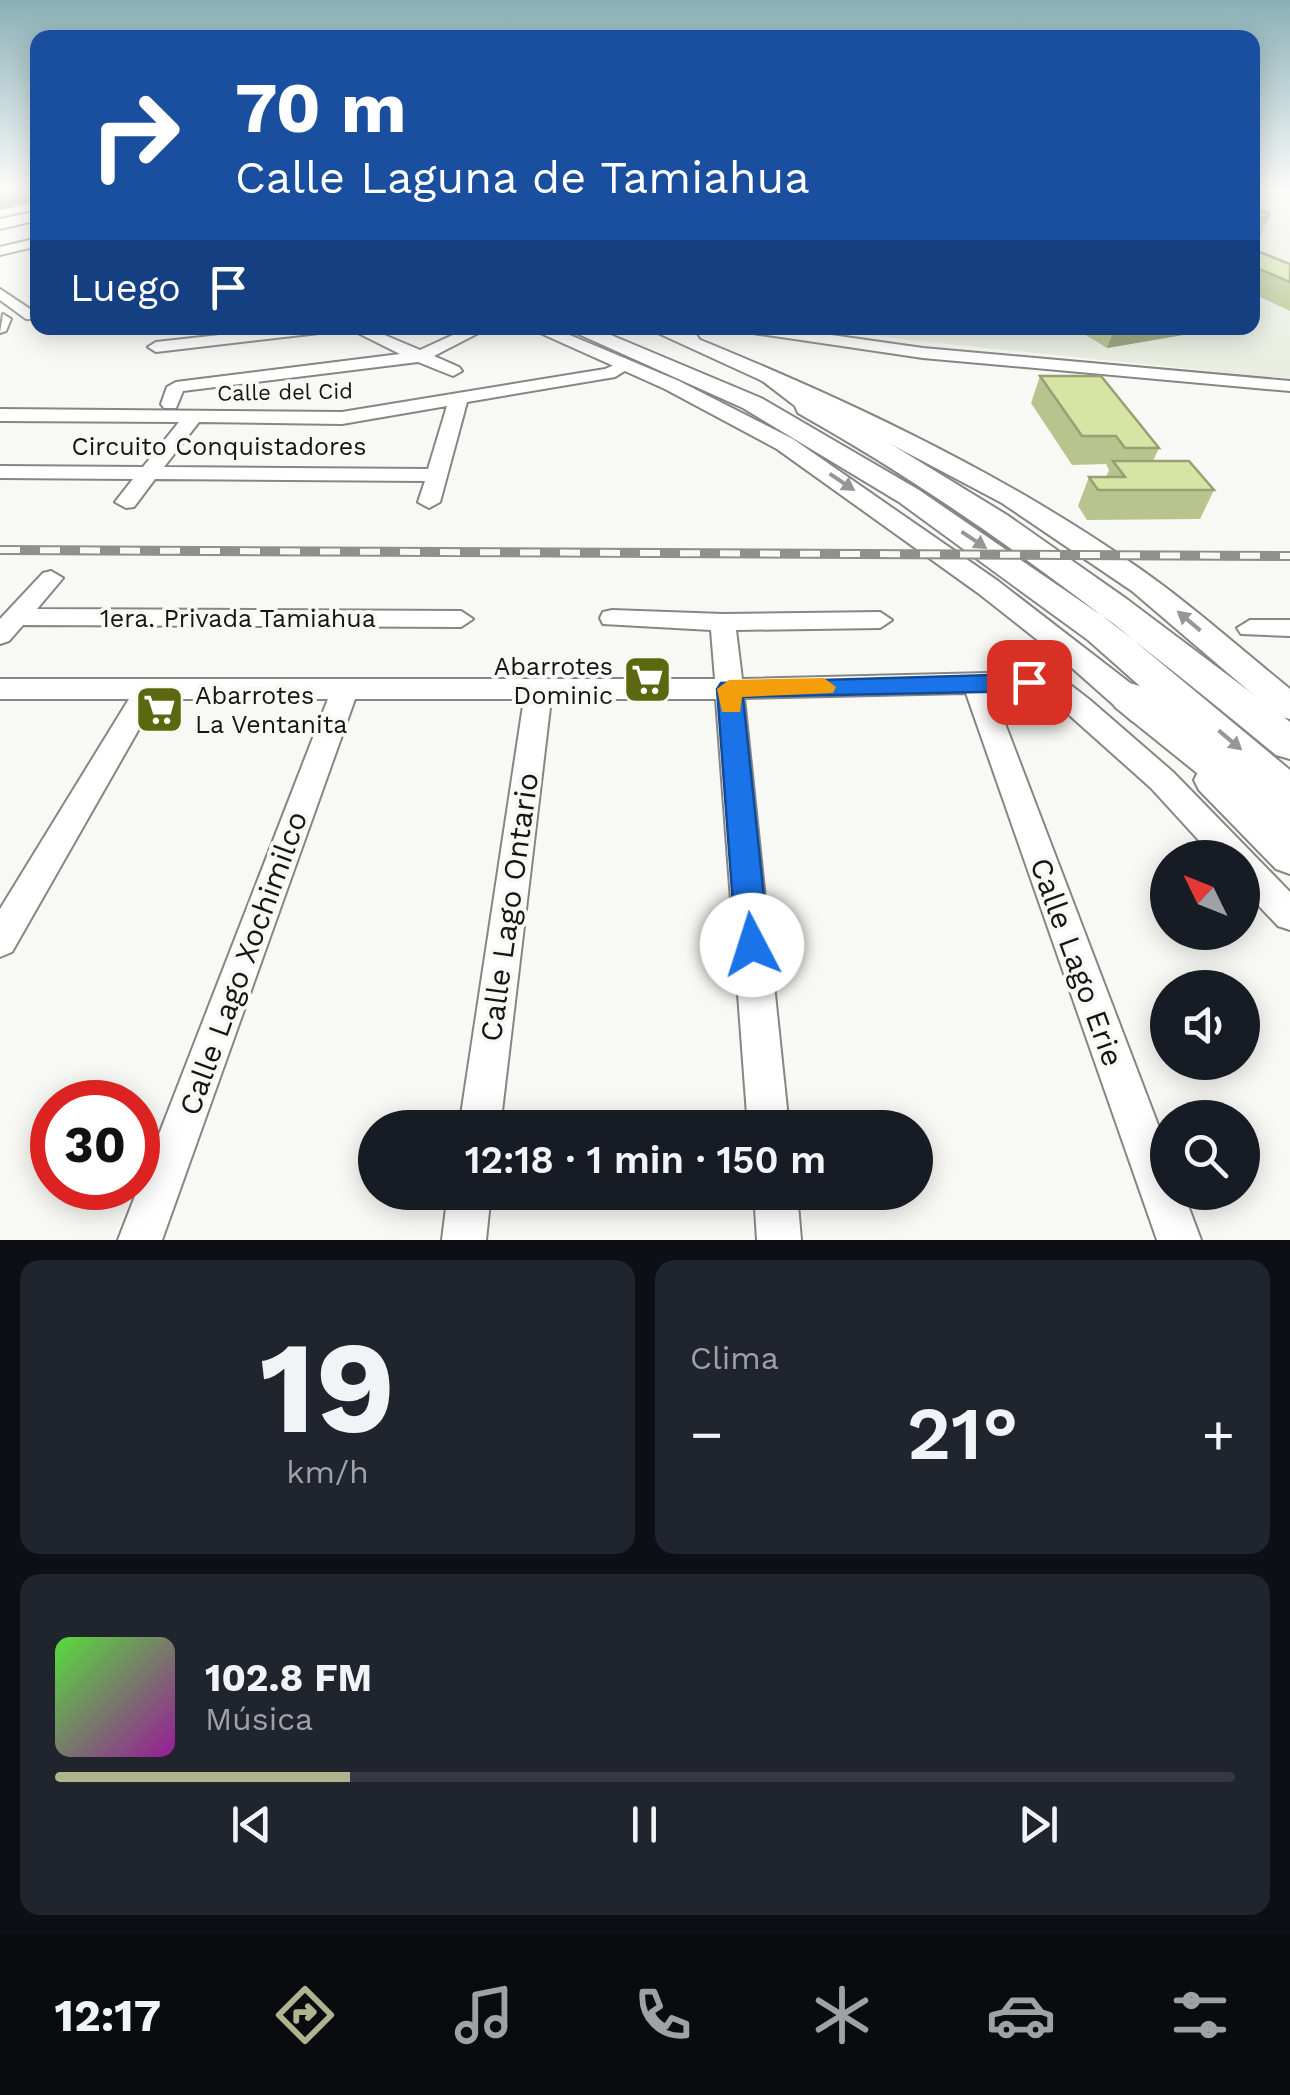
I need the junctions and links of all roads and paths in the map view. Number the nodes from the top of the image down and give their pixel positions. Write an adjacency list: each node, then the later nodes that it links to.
1 (0, 294): 2 (street)
2 (30, 313)
3 (30, 317): 4 (street)
4 (1, 322)
5 (256, 335): 14 (street)
6 (372, 335): 15 (street)
7 (466, 335): 15 (street)
8 (555, 335): 16 (main road)
9 (589, 335): 19 (highway)
10 (594, 335): 48 (highway, one-way to 48)
11 (640, 335): 25 (highway)
12 (693, 335): 18 (main road)
13 (803, 335): 20 (street)
14 (156, 346)
15 (422, 356): 17 (street); 22 (street)
16 (626, 365): 19 (main road); 21 (street, Calle del Cid)
17 (453, 372)
18 (768, 376): 25 (highway); 46 (main road, one-way to 18)
19 (672, 386): 45 (main road, one-way to 45)
20 (1290, 386)
21 (459, 397): 24 (street, Calle del Cid); 28 (street)
22 (170, 404)
23 (0, 414): 24 (street, Calle del Cid)
24 (195, 415): 27 (street)
25 (838, 424): 47 (highway)
26 (0, 472): 27 (street, Circuito Conquistadores)
27 (151, 472): 28 (street, Circuito Conquistadores); 29 (street)
28 (437, 475): 30 (street)
29 (126, 502)
30 (429, 502)
31 (51, 578): 36 (street)
32 (612, 618): 35 (street)
33 (461, 619): 36 (street, 1era. Privada Tamiahua)
34 (880, 620): 35 (street)
35 (723, 622): 44 (street)
36 (8, 626)
37 (1250, 628): 38 (street)
38 (1290, 628)
39 (976, 684): 44 (street); 50 (street); 62 (street, Calle Lago Erie)
40 (150, 686): 41 (street); 43 (street); 54 (street)
41 (346, 686): 42 (street); 59 (street, Calle Lago Xochimilco)
42 (539, 687): 44 (street); 55 (street, Calle Lago Ontario)
43 (0, 688)
44 (729, 689): 56 (street)
45 (1129, 697): 49 (highway); 51 (main road)
46 (1290, 707)
47 (1290, 744)
48 (1290, 795)
49 (1290, 822)
50 (1219, 840)
51 (1290, 857)
52 (1260, 883): 53 (street)
53 (1290, 914)
54 (0, 941)
55 (481, 1110)
56 (767, 1110)
57 (468, 1210): 60 (street)
58 (776, 1210): 61 (street)
59 (140, 1240)
60 (464, 1240)
61 (779, 1240)
62 (1179, 1240)

